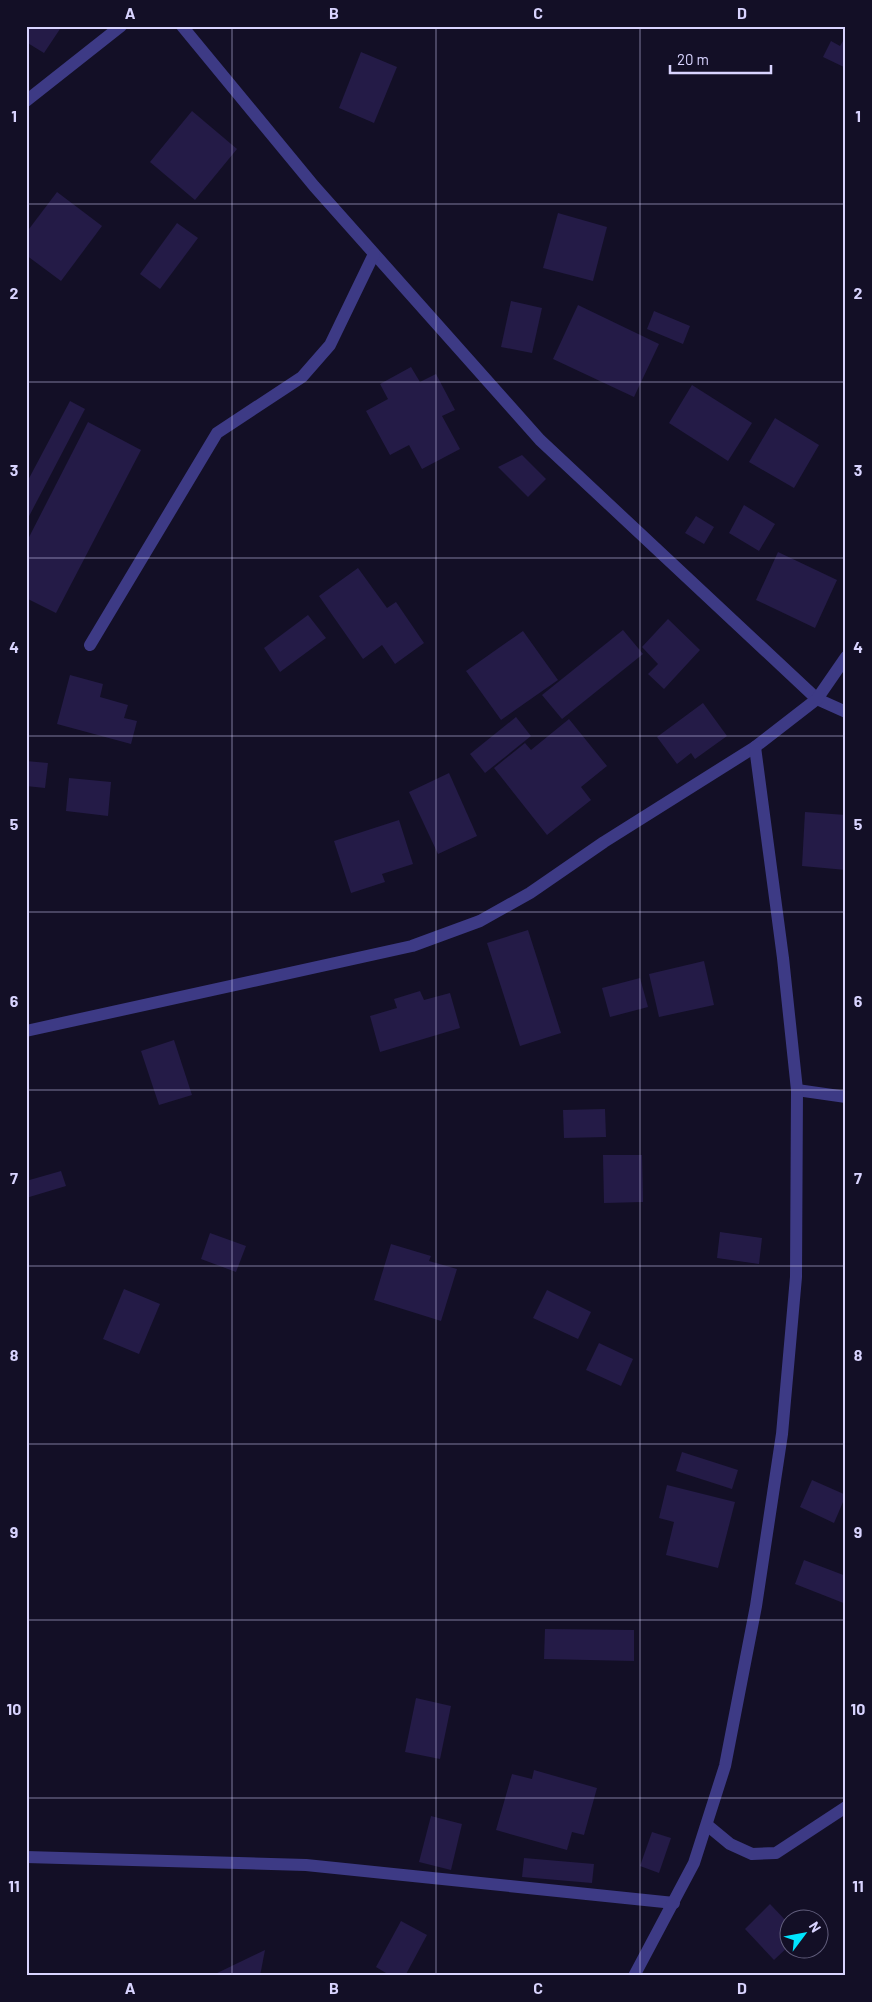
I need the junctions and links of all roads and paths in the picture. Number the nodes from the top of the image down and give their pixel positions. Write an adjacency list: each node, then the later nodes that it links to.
1 (121, 26): 3 (street)
2 (182, 26): 4 (street)
3 (26, 101)
4 (374, 254): 5 (street); 7 (street)
5 (90, 645)
6 (846, 657): 7 (street)
7 (817, 699): 8 (street); 9 (street)
8 (846, 712)
9 (755, 747): 10 (street); 11 (street)
10 (26, 1031)
11 (797, 1090): 12 (street); 14 (street)
12 (846, 1097)
13 (846, 1807): 14 (street)
14 (707, 1825): 16 (street)
15 (26, 1857): 16 (street)
16 (674, 1903): 17 (street)
17 (634, 1976)

